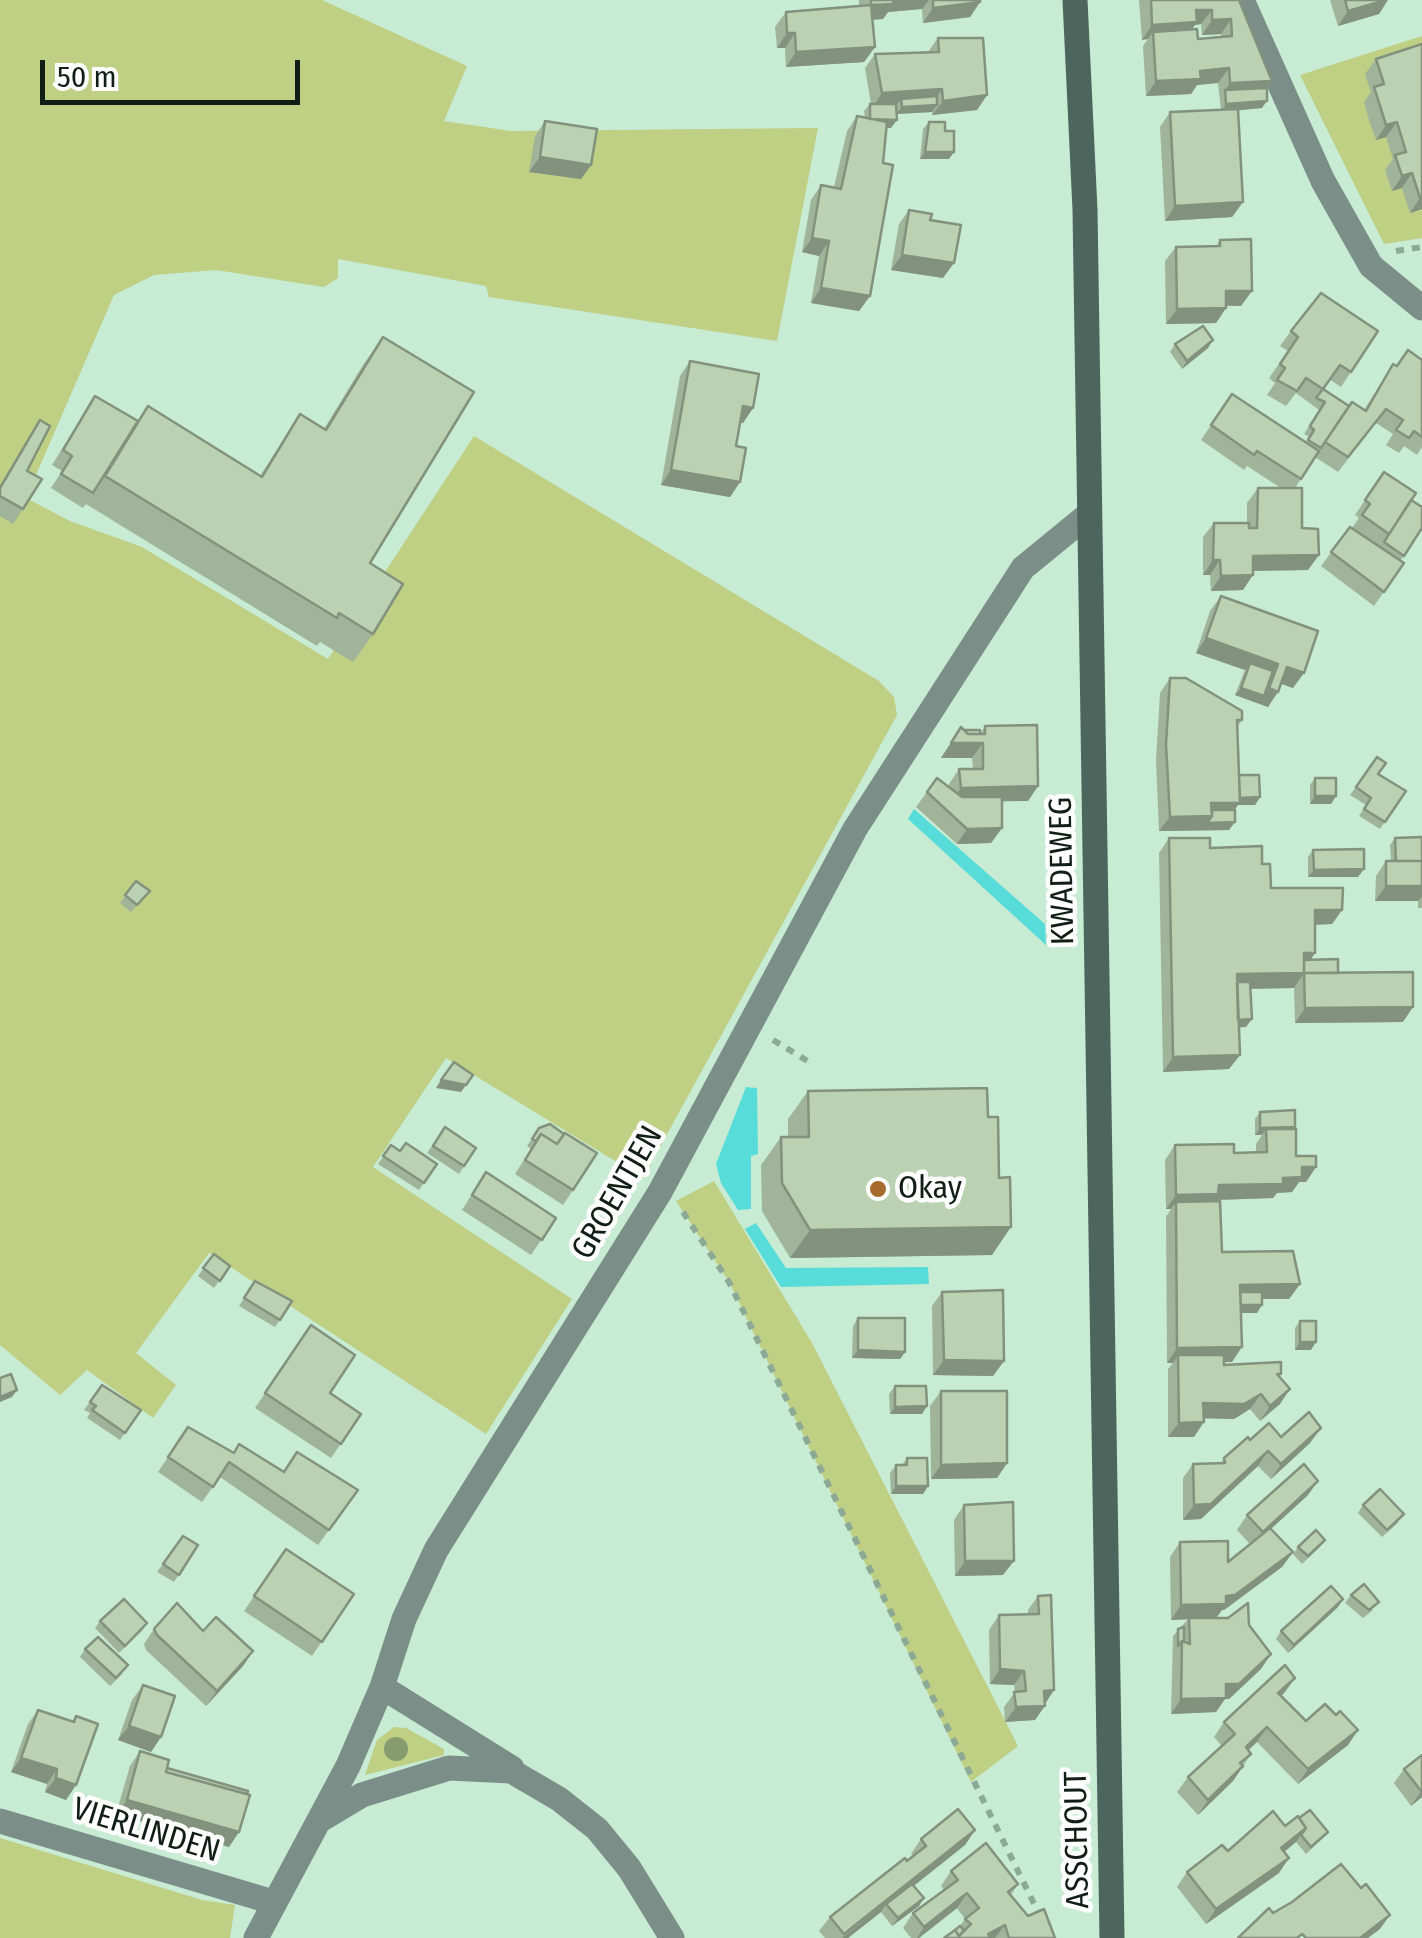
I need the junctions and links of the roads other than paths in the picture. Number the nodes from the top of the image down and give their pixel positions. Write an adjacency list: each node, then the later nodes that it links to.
1 (1075, 0): 4 (main road, KWADEWEG)
2 (1242, 0): 3 (street)
3 (1422, 308)
4 (1090, 514): 5 (street, GROENTJEN); 6 (main road, KWADEWEG)
5 (382, 1687): 7 (street); 8 (street, GROENTJEN)
6 (1108, 1740): 13 (main road, ASSCHOUT)
7 (533, 1782): 8 (street); 12 (street)
8 (322, 1819): 10 (street, GROENTJEN)
9 (0, 1821): 10 (street, VIERLINDEN)
10 (273, 1902): 11 (street, GROENTJEN)
11 (256, 1938)
12 (672, 1938)
13 (1112, 1938)

